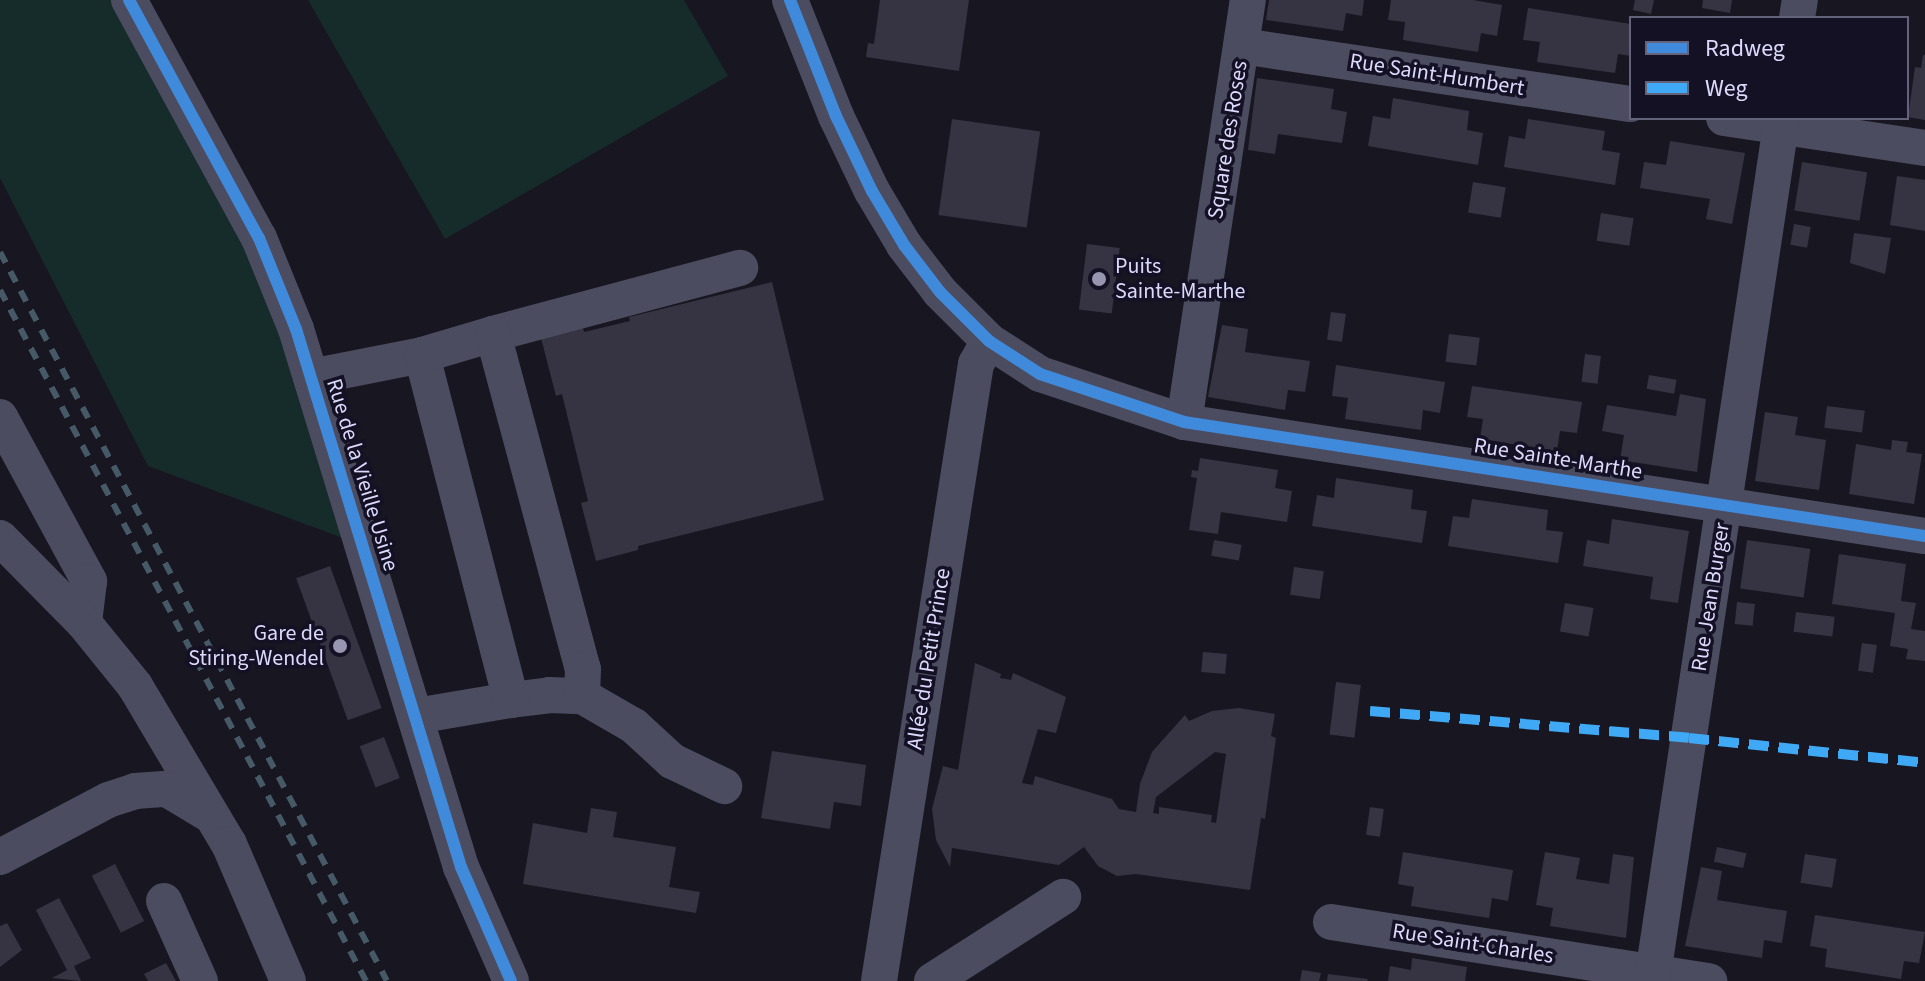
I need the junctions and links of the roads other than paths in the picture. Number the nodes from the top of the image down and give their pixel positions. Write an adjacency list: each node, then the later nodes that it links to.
1 (129, 0): 13 (street, Rue de la Vieille Usine)
2 (790, 0): 11 (street, Rue Sainte-Marthe)
3 (1248, 0): 4 (street, Square des Roses)
4 (1242, 46): 5 (street, Rue Saint-Humbert); 15 (street, Square des Roses)
5 (1629, 104)
6 (1752, 120): 7 (street)
7 (1781, 122): 8 (street); 16 (street, Rue Jean Burger)
8 (1925, 148)
9 (740, 268): 10 (street)
10 (493, 334): 12 (street); 20 (street)
11 (989, 341): 15 (street, Rue Sainte-Marthe); 33 (street, Allée du Petit Prince)
12 (422, 355): 13 (street); 21 (street)
13 (311, 377): 22 (street, Rue de la Vieille Usine)
14 (0, 417): 19 (street)
15 (1184, 422): 16 (street, Rue Sainte-Marthe)
16 (1725, 506): 17 (street, Rue Sainte-Marthe); 29 (street, Rue Jean Burger)
17 (1925, 536)
18 (0, 538): 19 (street)
19 (84, 623): 24 (street)
20 (582, 696): 21 (street); 23 (street)
21 (511, 700): 22 (street)
22 (416, 716): 32 (street, Rue de la Vieille Usine)
23 (724, 786)
24 (215, 818): 25 (street); 31 (street)
25 (0, 857)
26 (1063, 897): 34 (street)
27 (164, 901): 30 (street)
28 (1331, 922): 29 (street, Rue Saint-Charles)
29 (1653, 977): 35 (street, Rue Saint-Charles)
30 (200, 981)
31 (288, 981)
32 (511, 981)
33 (879, 981)
34 (932, 981)
35 (1709, 981)

